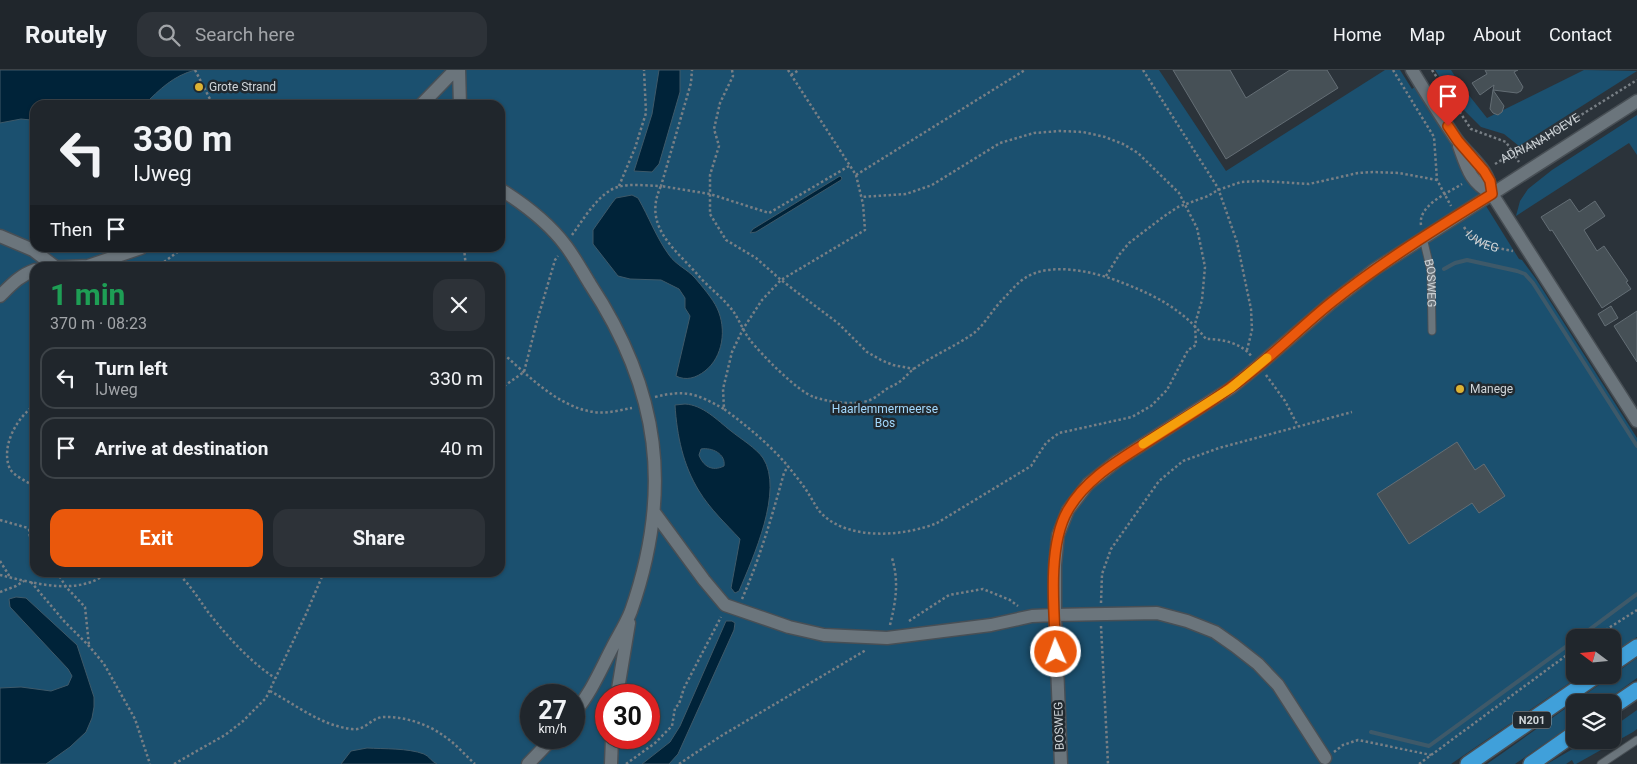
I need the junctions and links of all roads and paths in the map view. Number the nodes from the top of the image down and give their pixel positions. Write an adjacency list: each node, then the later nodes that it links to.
1 (194, 70): 16 (path)
2 (455, 70): 17 (street)
3 (458, 70): 18 (street)
4 (644, 70): 28 (path)
5 (692, 70): 29 (path)
6 (732, 70): 32 (path)
7 (788, 70): 14 (path)
8 (799, 70): 14 (path)
9 (1025, 70): 25 (path)
10 (1144, 70): 30 (path)
11 (1393, 70): 27 (path, IJWEG)
12 (1412, 70): 20 (street, IJWEG)
13 (1432, 70): 21 (path)
14 (791, 75): 22 (path)
15 (1637, 80): 21 (path, ADRIANAHOEVE)
16 (210, 100)
17 (426, 100)
18 (460, 100)
19 (1637, 101): 24 (street, ADRIANAHOEVE)
20 (1458, 141): 23 (street, IJWEG); 26 (street, IJWEG)
21 (1513, 152): 23 (path, ADRIANAHOEVE); 24 (path)
22 (849, 166): 25 (path); 32 (path)
23 (1484, 171): 33 (street, IJWEG)
24 (1526, 172): 33 (street, ADRIANAHOEVE)
25 (856, 175): 35 (path)
26 (1472, 178): 33 (street, IJWEG); 34 (path)
27 (1437, 180): 30 (path); 34 (path, IJWEG)
28 (619, 186): 29 (path); 40 (path)
29 (661, 186): 32 (path); 54 (path)
30 (1218, 190): 36 (path); 56 (path)
31 (505, 194): 40 (street)
32 (710, 194): 51 (path)
33 (1492, 194): 37 (street, BOSWEG); 45 (street, IJWEG)
34 (1445, 195): 37 (path, IJWEG); 39 (path)
35 (861, 197): 36 (path); 51 (path)
36 (1185, 204): 50 (path); 53 (path)
37 (1457, 216): 39 (street, BOSWEG); 45 (path, IJWEG)
38 (0, 236): 41 (street)
39 (1423, 238): 55 (lane, BOSWEG); 58 (street, BOSWEG)
40 (565, 245): 60 (path); 62 (street)
41 (30, 249)
42 (35, 252): 46 (street)
43 (129, 252): 47 (street)
44 (178, 252): 48 (path)
45 (1530, 255): 66 (street, IJWEG)
46 (44, 262)
47 (100, 262)
48 (164, 262)
49 (30, 272): 52 (street)
50 (1106, 276): 53 (path); 59 (path)
51 (781, 280): 54 (path); 59 (path)
52 (0, 296)
53 (1195, 324): 56 (path); 68 (path)
54 (743, 328): 59 (path); 64 (path)
55 (1432, 331)
56 (1247, 350): 58 (path)
57 (505, 355): 60 (path)
58 (1258, 366): 67 (path); 90 (street, BOSWEG)
59 (914, 369)
60 (524, 372): 61 (path); 62 (path)
61 (505, 385)
62 (645, 402): 64 (path); 70 (street)
63 (30, 409): 69 (path)
64 (724, 409): 68 (path)
65 (1352, 412): 67 (path)
66 (1637, 421)
67 (1298, 426): 89 (path)
68 (788, 466): 86 (path)
69 (30, 484)
70 (654, 512): 86 (street); 88 (street)
71 (0, 520): 72 (path)
72 (29, 528): 73 (path)
73 (30, 538)
74 (892, 558): 94 (path)
75 (0, 561): 77 (path)
76 (0, 575): 77 (path)
77 (10, 577): 82 (path)
78 (59, 577): 84 (path)
79 (103, 577): 84 (path)
80 (182, 577): 99 (path)
81 (322, 577): 99 (path)
82 (25, 581): 83 (path); 85 (path)
83 (31, 582): 84 (path); 95 (path)
84 (66, 587): 95 (path)
85 (0, 592)
86 (731, 608): 94 (street); 117 (path)
87 (1637, 610): 93 (path)
88 (630, 613): 100 (street); 104 (street)
89 (1101, 613): 90 (street); 111 (street); 120 (path)
90 (1054, 614): 91 (street); 119 (street, BOSWEG)
91 (1032, 616): 92 (path); 94 (street)
92 (908, 622)
93 (1607, 629)
94 (887, 638): 118 (path)
95 (89, 646): 112 (path)
96 (1637, 647): 98 (highway)
97 (1566, 656): 110 (path)
98 (1621, 658)
99 (275, 678): 103 (path)
100 (619, 684)
101 (1584, 684): 122 (highway, N201)
102 (1637, 690): 105 (highway)
103 (270, 691): 113 (path); 114 (path)
104 (585, 698)
105 (1621, 701)
106 (1566, 739): 123 (highway, N201)
107 (1637, 740): 124 (lane)
108 (542, 749): 115 (street)
109 (612, 749): 116 (street)
110 (1431, 755): 111 (path); 121 (path)
111 (1324, 758)
112 (150, 764)
113 (174, 764)
114 (475, 764)
115 (528, 764)
116 (611, 764)
117 (626, 764)
118 (679, 764)
119 (1061, 764)
120 (1108, 764)
121 (1419, 764)
122 (1468, 764)
123 (1531, 764)
124 (1600, 764)

